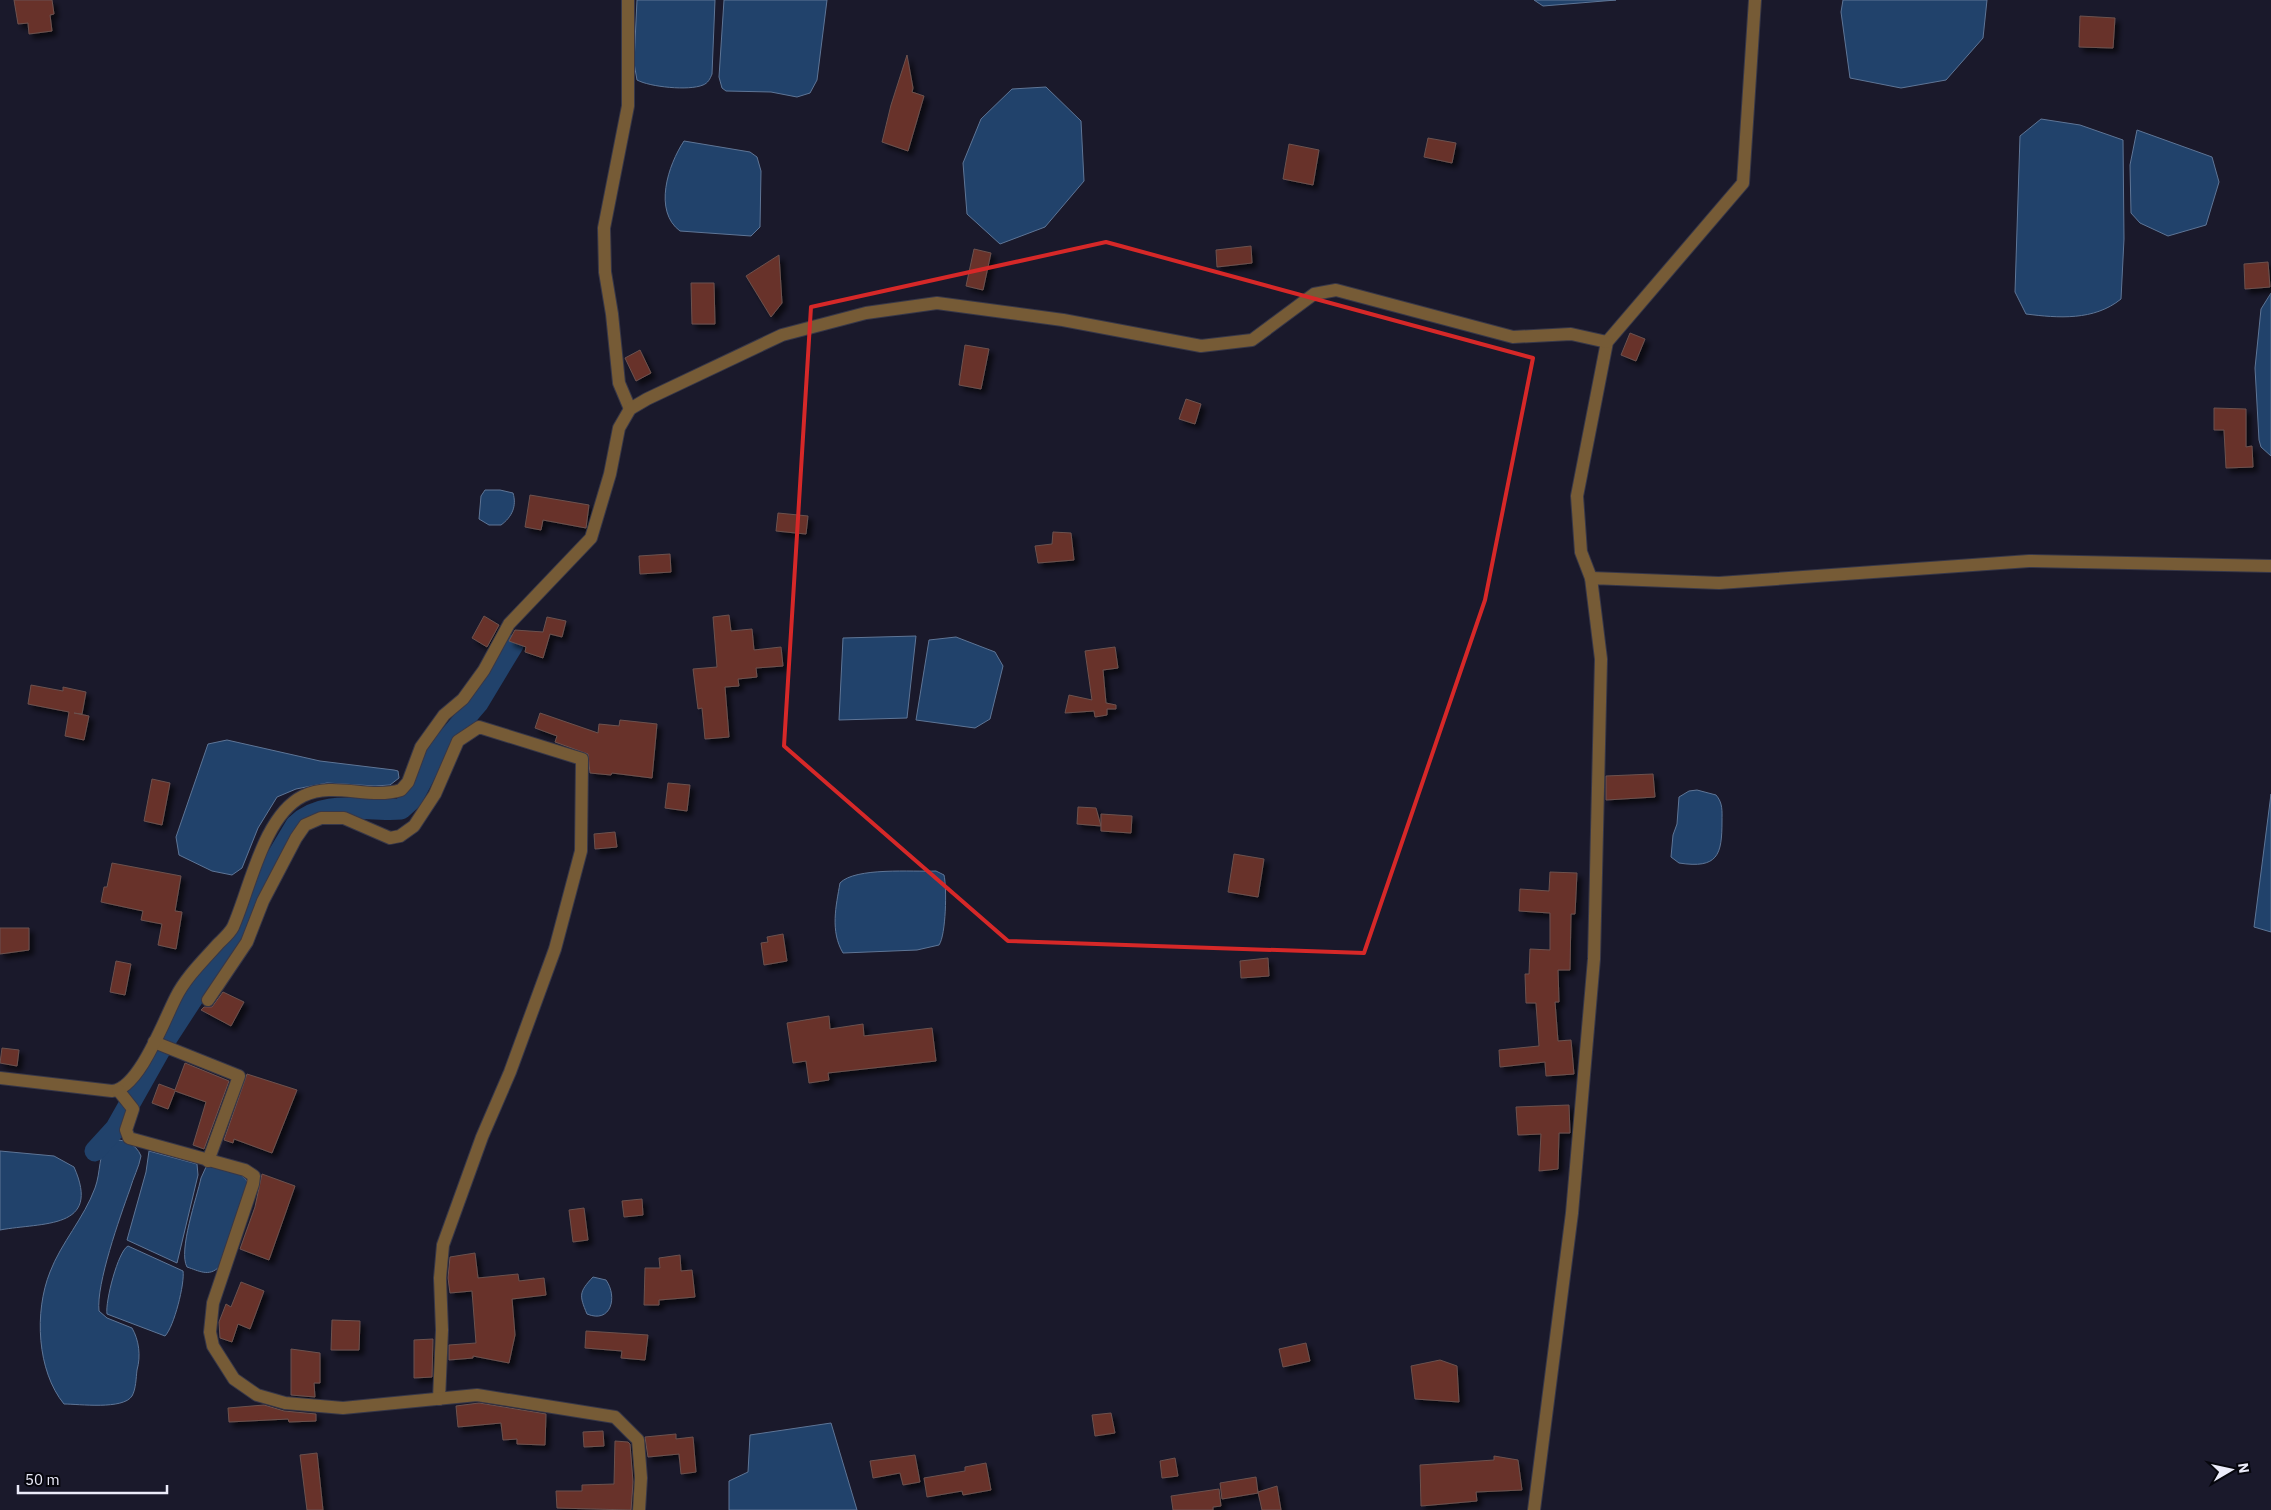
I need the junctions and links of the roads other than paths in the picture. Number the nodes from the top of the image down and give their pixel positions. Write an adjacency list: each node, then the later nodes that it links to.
1 (628, 0): 4 (street)
2 (1755, 0): 3 (street)
3 (1607, 342): 4 (street); 6 (street)
4 (630, 409): 8 (street)
5 (2271, 566): 6 (street)
6 (1591, 578): 14 (street)
7 (208, 1000): 12 (street)
8 (154, 1042): 10 (street); 11 (street)
9 (0, 1078): 10 (street)
10 (118, 1090): 11 (street)
11 (208, 1161): 12 (street)
12 (440, 1399): 13 (street)
13 (639, 1510)
14 (1534, 1510)

